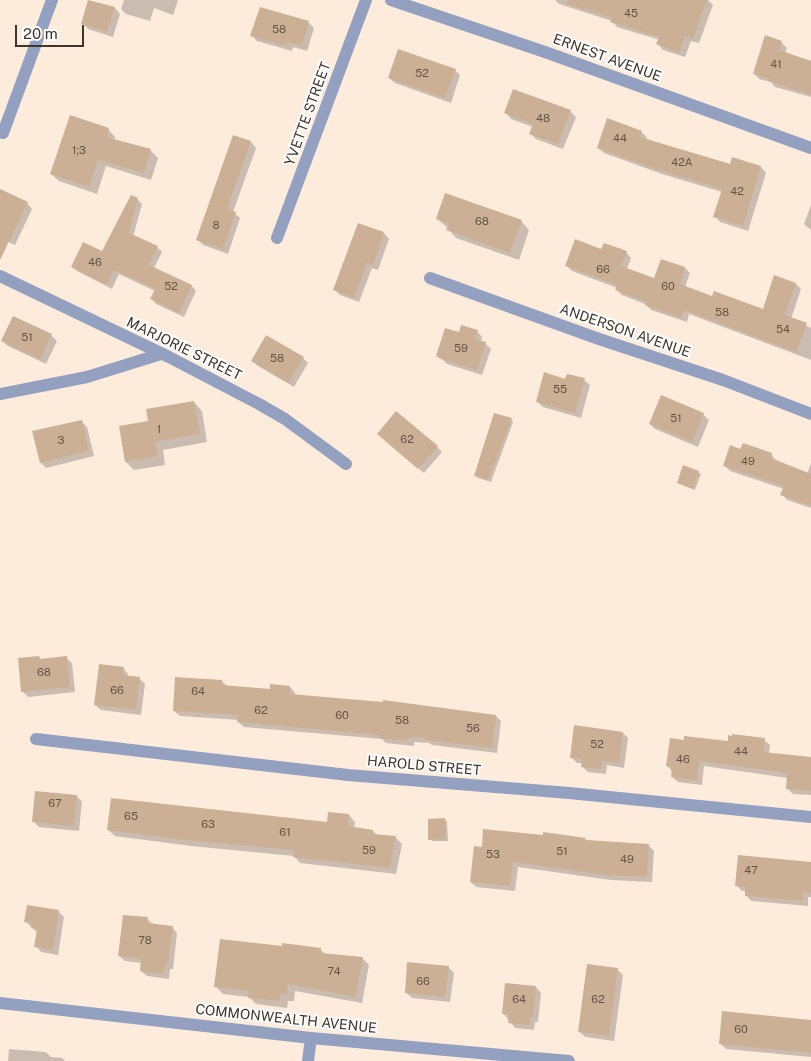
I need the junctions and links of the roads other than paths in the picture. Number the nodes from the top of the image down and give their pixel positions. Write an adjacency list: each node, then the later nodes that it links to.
1 (52, 0): 4 (street)
2 (366, 0): 6 (street, YVETTE STREET)
3 (391, 0): 5 (street, ERNEST AVENUE)
4 (3, 133)
5 (811, 148)
6 (277, 238)
7 (0, 276): 9 (street, MARJORIE STREET)
8 (430, 278): 11 (street, ANDERSON AVENUE)
9 (160, 354): 10 (street); 12 (street, MARJORIE STREET)
10 (0, 394)
11 (811, 414)
12 (346, 464)
13 (36, 739): 14 (street, HAROLD STREET)
14 (811, 817)
15 (0, 1003): 16 (street, COMMONWEALTH AVENUE)
16 (311, 1038): 17 (street); 18 (street, COMMONWEALTH AVENUE)
17 (308, 1061)
18 (569, 1061)

